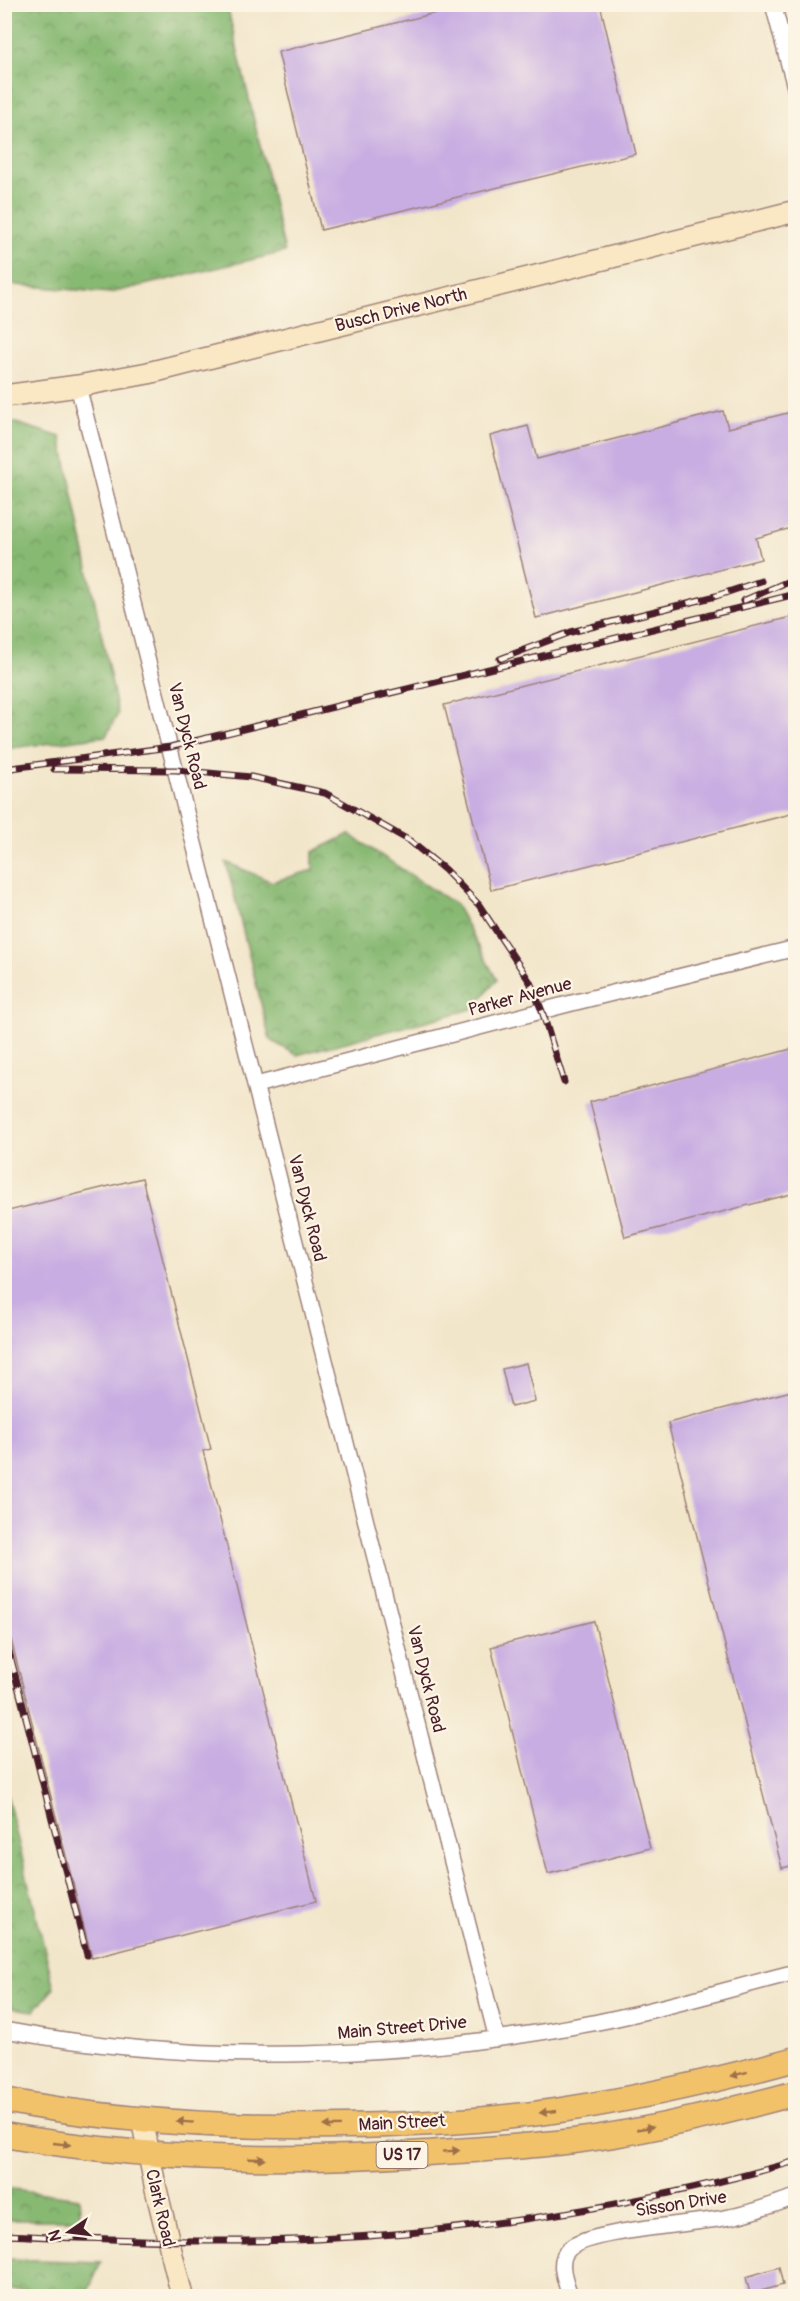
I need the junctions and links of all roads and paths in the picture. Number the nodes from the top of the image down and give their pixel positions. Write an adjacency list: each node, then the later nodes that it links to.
1 (773, 4): 2 (street)
2 (795, 91)
3 (795, 211): 4 (street, Busch Drive North)
4 (78, 386): 5 (street, Busch Drive North); 7 (street, Van Dyck Road)
5 (4, 396)
6 (795, 948): 7 (street, Parker Avenue)
7 (256, 1085): 10 (street, Van Dyck Road)
8 (795, 1972): 10 (street, Main Street Drive)
9 (4, 2030): 10 (street, Main Street Drive)
10 (497, 2038)
11 (795, 2058): 14 (main road, Main Street / US 17, one-way to 14)
12 (795, 2093): 16 (main road, Main Street / US 17, one-way to 12)
13 (4, 2100): 14 (main road, Main Street / US 17)
14 (142, 2119): 16 (street, Clark Road)
15 (4, 2135): 16 (main road, Main Street / US 17, one-way to 16)
16 (148, 2153): 18 (street, Clark Road)
17 (795, 2198): 19 (street, Sisson Drive)
18 (182, 2296)
19 (570, 2296)

